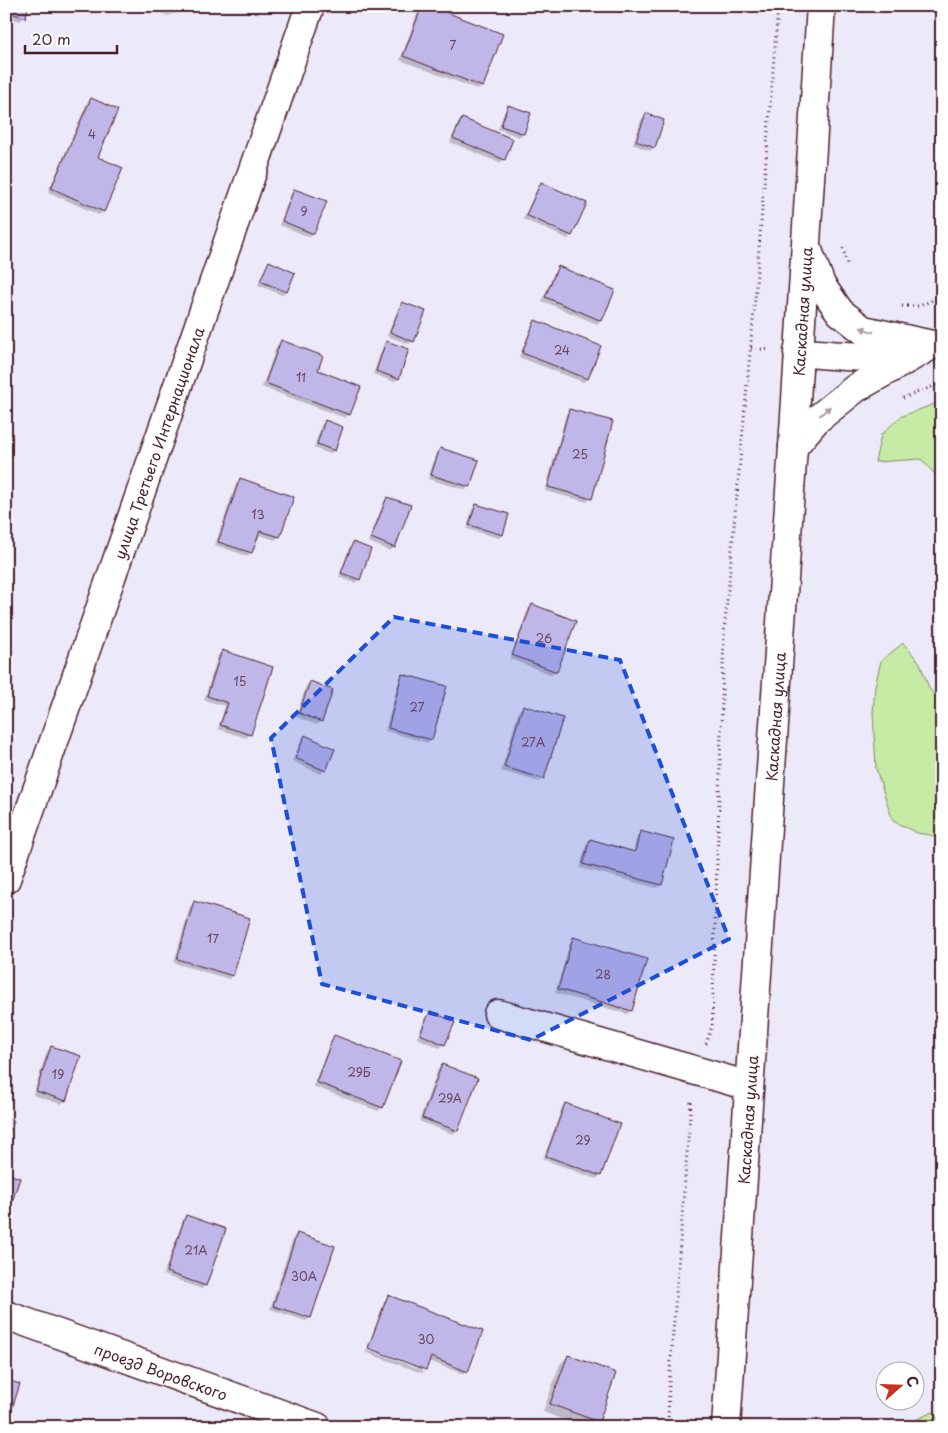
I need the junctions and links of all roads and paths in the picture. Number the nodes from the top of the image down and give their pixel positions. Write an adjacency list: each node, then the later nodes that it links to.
1 (310, 6): 12 (street, улица Третьего Интернационала)
2 (778, 6): 14 (path)
3 (821, 6): 4 (street, Каскадная улица)
4 (806, 245): 9 (street, one-way to 4); 10 (street, Каскадная улица)
5 (843, 248): 6 (path)
6 (849, 270)
7 (942, 296): 8 (path)
8 (897, 306)
9 (937, 343): 10 (street); 11 (street, one-way to 9)
10 (798, 352): 11 (street, Каскадная улица)
11 (792, 447): 15 (street, Каскадная улица)
12 (6, 879)
13 (498, 1014): 14 (street)
14 (698, 1071): 15 (street); 18 (path)
15 (749, 1086): 19 (street, Каскадная улица)
16 (6, 1315): 17 (street, проезд Воровского)
17 (317, 1427)
18 (668, 1427)
19 (726, 1427)

